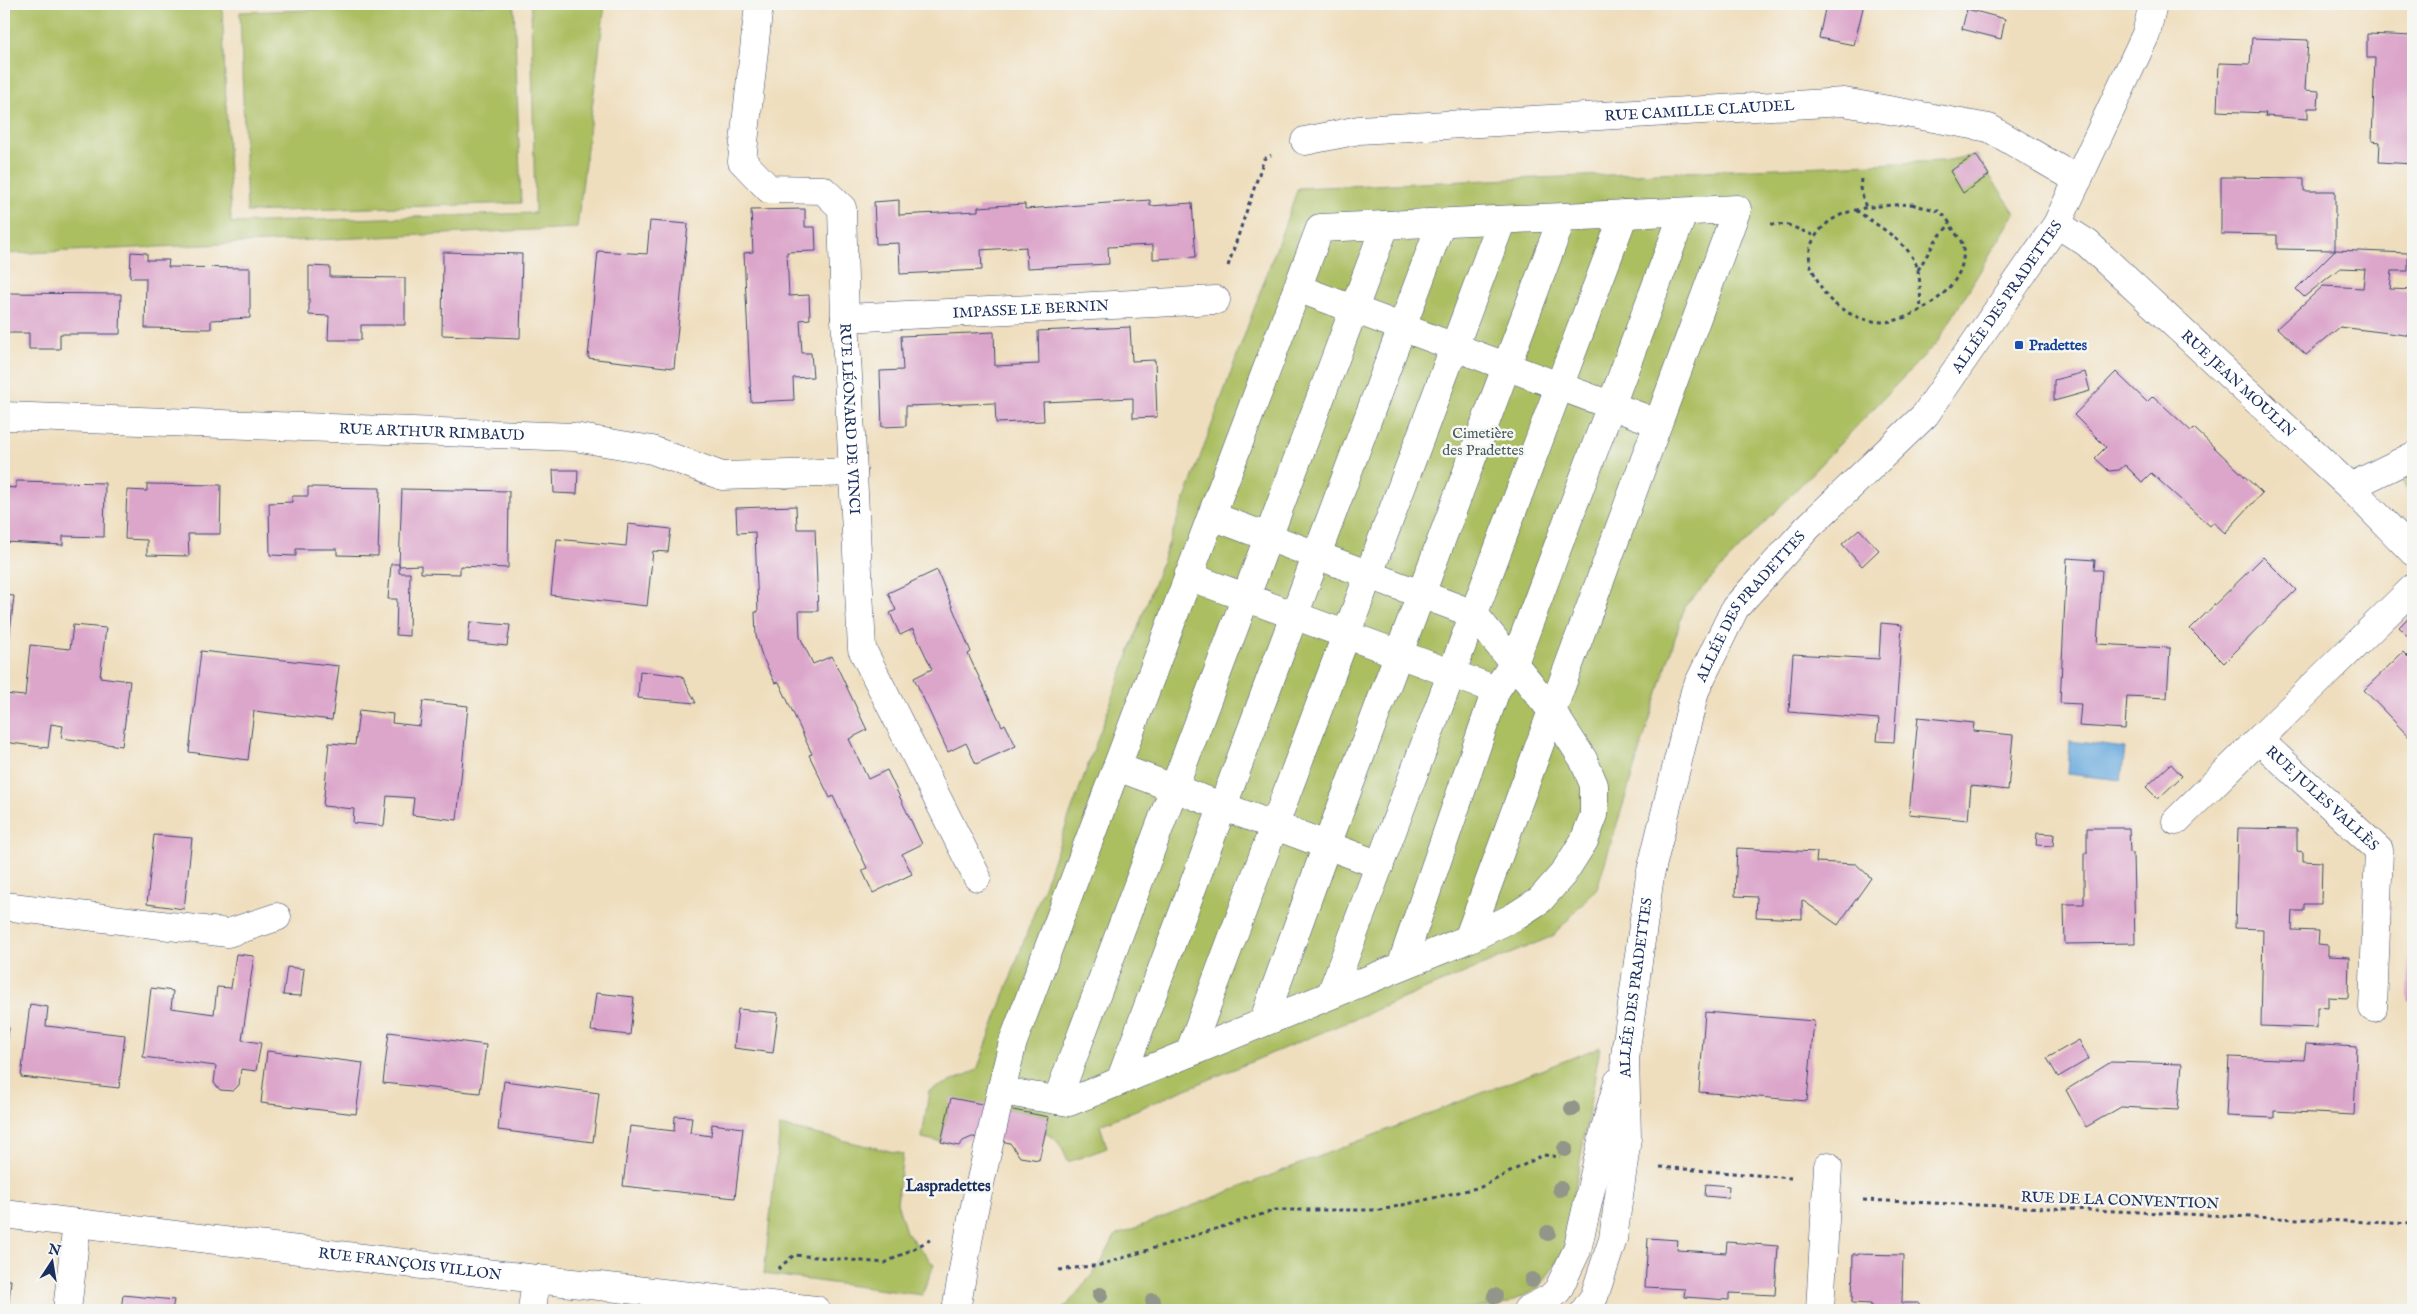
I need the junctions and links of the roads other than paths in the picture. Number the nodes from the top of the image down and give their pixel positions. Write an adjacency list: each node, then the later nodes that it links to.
1 (759, 4): 15 (street, RUE LÉONARD DE VINCI)
2 (2153, 4): 4 (street, ALLÉE DES PRADETTES)
3 (1306, 141): 4 (street, RUE CAMILLE CLAUDEL)
4 (2078, 180): 10 (street, ALLÉE DES PRADETTES)
5 (1624, 214): 6 (street); 7 (street); 19 (street)
6 (1683, 214): 20 (street); 22 (street)
7 (1562, 218): 8 (street); 18 (street)
8 (1502, 220): 9 (street); 17 (street)
9 (1441, 223): 11 (street); 16 (street)
10 (2057, 224): 25 (street, RUE JEAN MOULIN); 60 (street, ALLÉE DES PRADETTES)
11 (1385, 226): 12 (street); 14 (street)
12 (1297, 288): 14 (street); 26 (street)
13 (1216, 300): 15 (street, IMPASSE LE BERNIN)
14 (1354, 309): 16 (street); 27 (street)
15 (845, 318): 24 (street, RUE LÉONARD DE VINCI)
16 (1402, 327): 17 (street); 29 (street)
17 (1454, 347): 18 (street); 30 (street)
18 (1506, 366): 19 (street); 33 (street)
19 (1560, 385): 20 (street); 35 (street)
20 (1611, 405): 22 (street); 39 (street)
21 (4, 416): 24 (street, RUE ARTHUR RIMBAUD)
22 (1658, 422): 42 (street)
23 (2413, 456): 25 (street)
24 (853, 472): 51 (street, RUE LÉONARD DE VINCI)
25 (2350, 487): 28 (street, RUE JEAN MOULIN)
26 (1212, 516): 27 (street); 31 (street)
27 (1268, 537): 29 (street); 34 (street)
28 (2413, 552)
29 (1316, 555): 30 (street); 36 (street)
30 (1369, 575): 33 (street); 37 (street)
31 (1188, 576): 34 (street); 44 (street)
32 (2413, 588): 43 (street, RUE JULES VALLÈS)
33 (1421, 595): 35 (street); 38 (street)
34 (1246, 597): 36 (street); 45 (street)
35 (1474, 614): 39 (street); 40 (street)
36 (1294, 616): 37 (street); 46 (street)
37 (1346, 635): 38 (street); 48 (street)
38 (1398, 655): 40 (street); 49 (street)
39 (1514, 663): 41 (street); 42 (street)
40 (1451, 674): 41 (street); 50 (street)
41 (1496, 690): 55 (street)
42 (1552, 711): 54 (street); 54 (street)
43 (2259, 740): 47 (street, RUE JULES VALLÈS); 57 (street, RUE JULES VALLÈS)
44 (1117, 767): 45 (street); 62 (street)
45 (1174, 788): 46 (street); 63 (street)
46 (1223, 806): 48 (street); 61 (street)
47 (2176, 821)
48 (1275, 825): 49 (street); 59 (street)
49 (1327, 845): 50 (street); 58 (street)
50 (1380, 865): 56 (street)
51 (977, 877)
52 (4, 906): 53 (street)
53 (277, 917)
54 (1468, 939): 55 (street)
55 (1400, 966): 56 (street)
56 (1331, 994): 58 (street)
57 (2374, 1008)
58 (1263, 1022): 59 (street)
59 (1189, 1052): 61 (street)
60 (1625, 1056): 68 (street); 73 (street, ALLÉE DES PRADETTES)
61 (1120, 1081): 63 (street)
62 (1002, 1091): 63 (street); 72 (street)
63 (1057, 1100)
64 (1826, 1182): 74 (street)
65 (4, 1214): 66 (street, RUE FRANÇOIS VILLON)
66 (77, 1223): 67 (street, RUE FRANÇOIS VILLON); 69 (street)
67 (536, 1279): 70 (street); 71 (street, RUE FRANÇOIS VILLON)
68 (1539, 1308)
69 (67, 1310)
70 (532, 1310)
71 (816, 1310)
72 (956, 1310)
73 (1585, 1310)
74 (1820, 1310)

